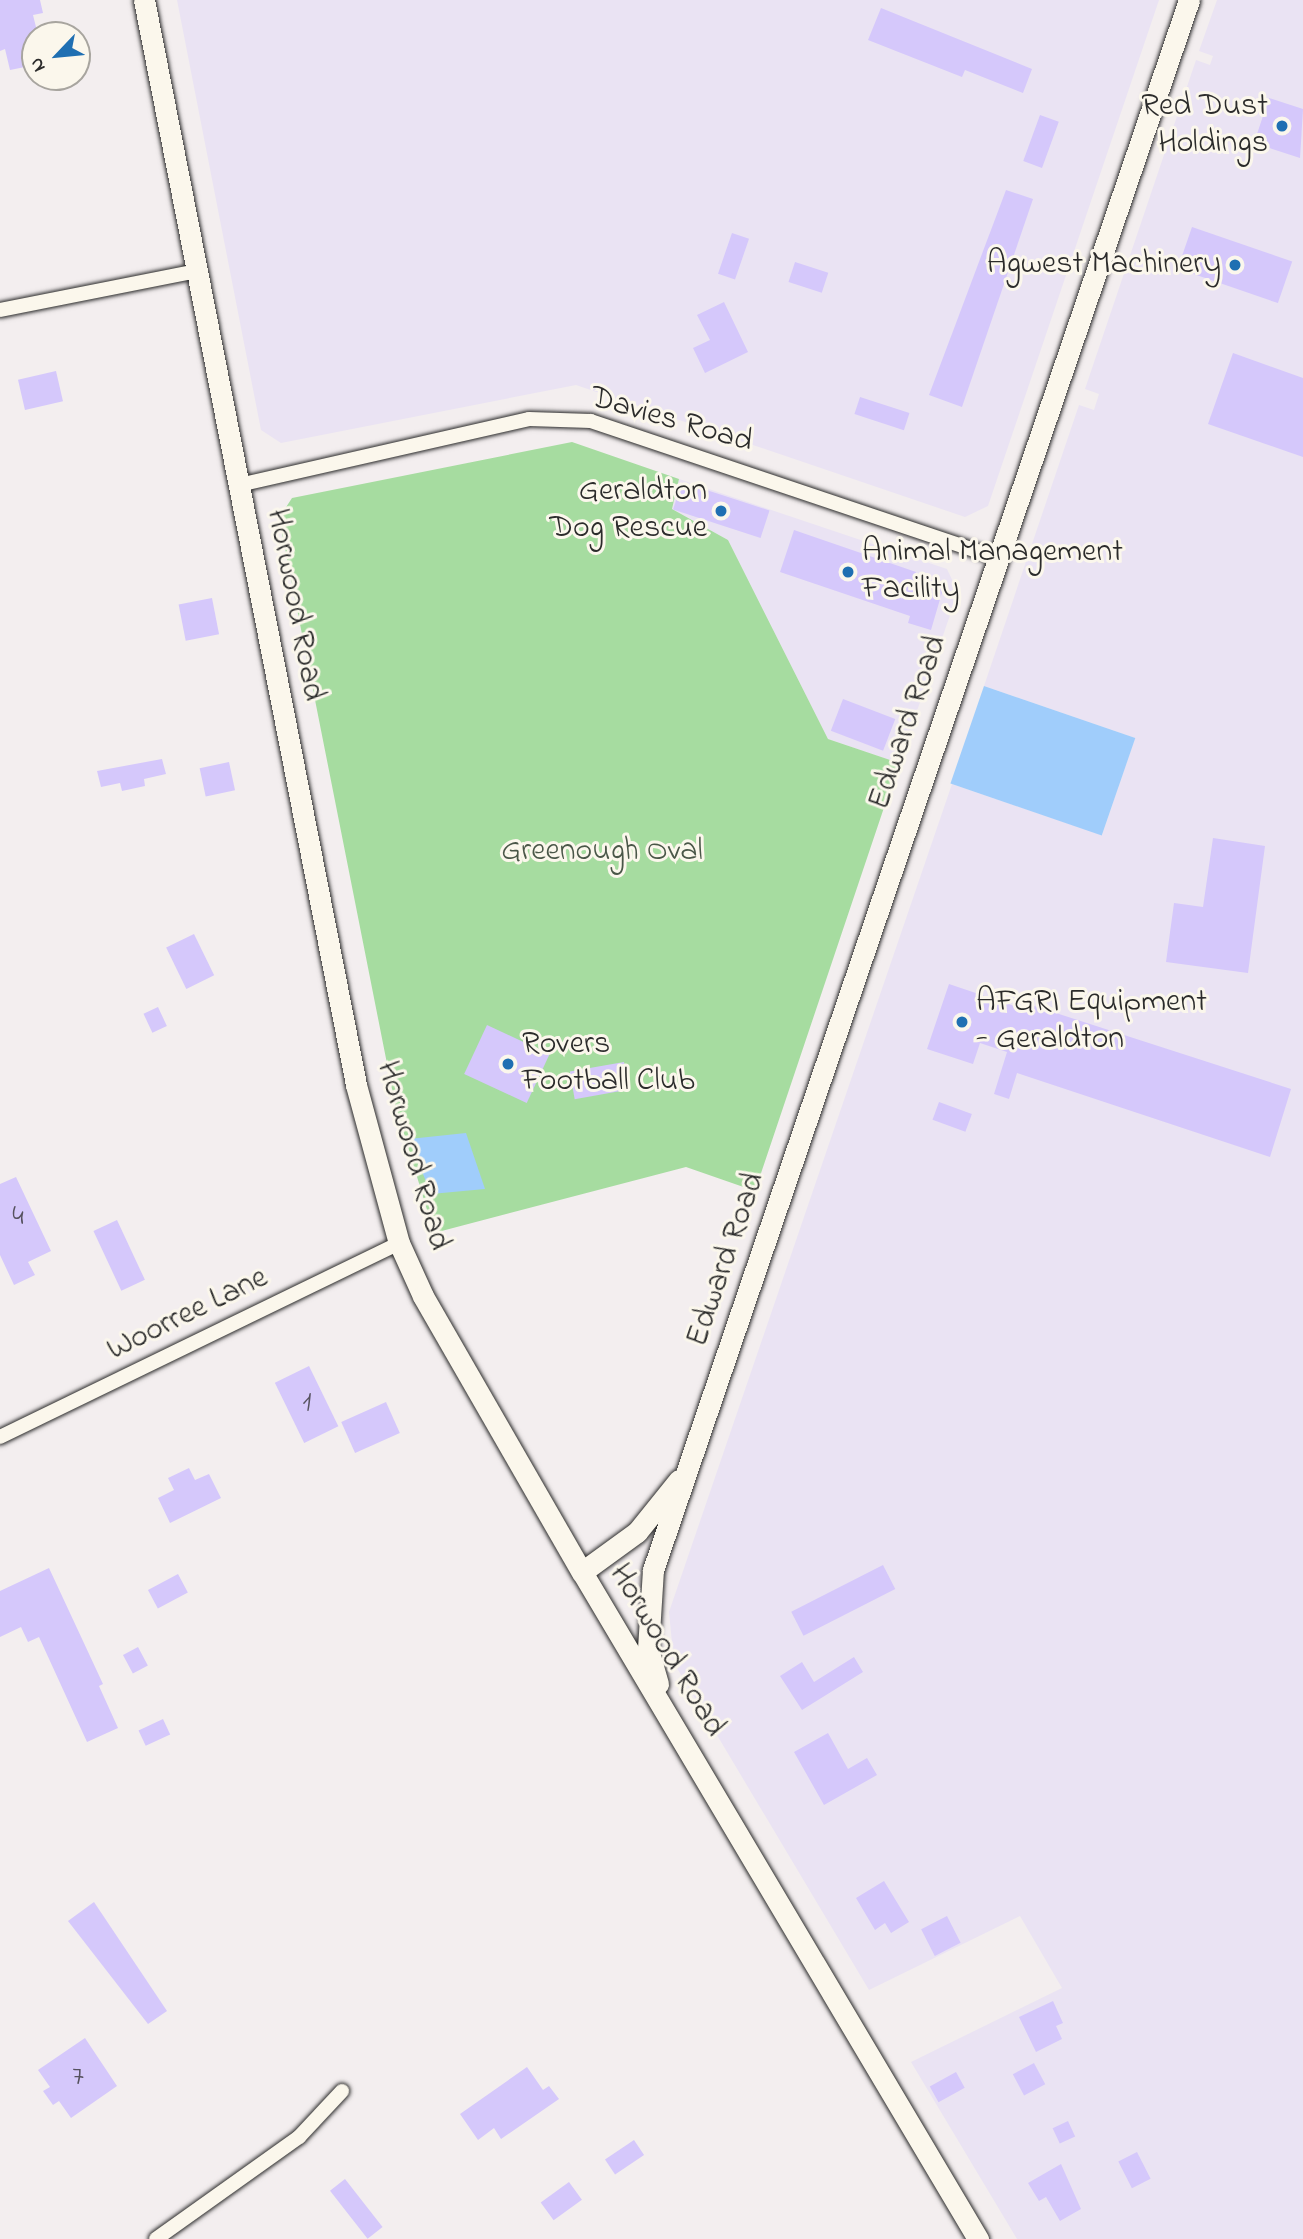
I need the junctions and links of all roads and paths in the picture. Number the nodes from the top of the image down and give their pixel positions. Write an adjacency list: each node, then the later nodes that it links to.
1 (144, 0): 3 (main road, Horwood Road)
2 (1189, 0): 6 (main road, Edward Road)
3 (197, 271): 4 (street); 5 (main road, Horwood Road)
4 (0, 310)
5 (239, 485): 6 (street, Davies Road); 7 (main road, Horwood Road)
6 (998, 558): 9 (main road, Edward Road)
7 (400, 1243): 8 (street, Woorree Lane); 10 (main road, Horwood Road)
8 (0, 1437)
9 (690, 1466): 10 (main road, Edward Road); 11 (main road, Edward Road)
10 (582, 1572): 11 (main road, Horwood Road)
11 (675, 1728): 14 (main road, Horwood Road)
12 (342, 2091): 13 (street)
13 (156, 2239)
14 (978, 2239)

